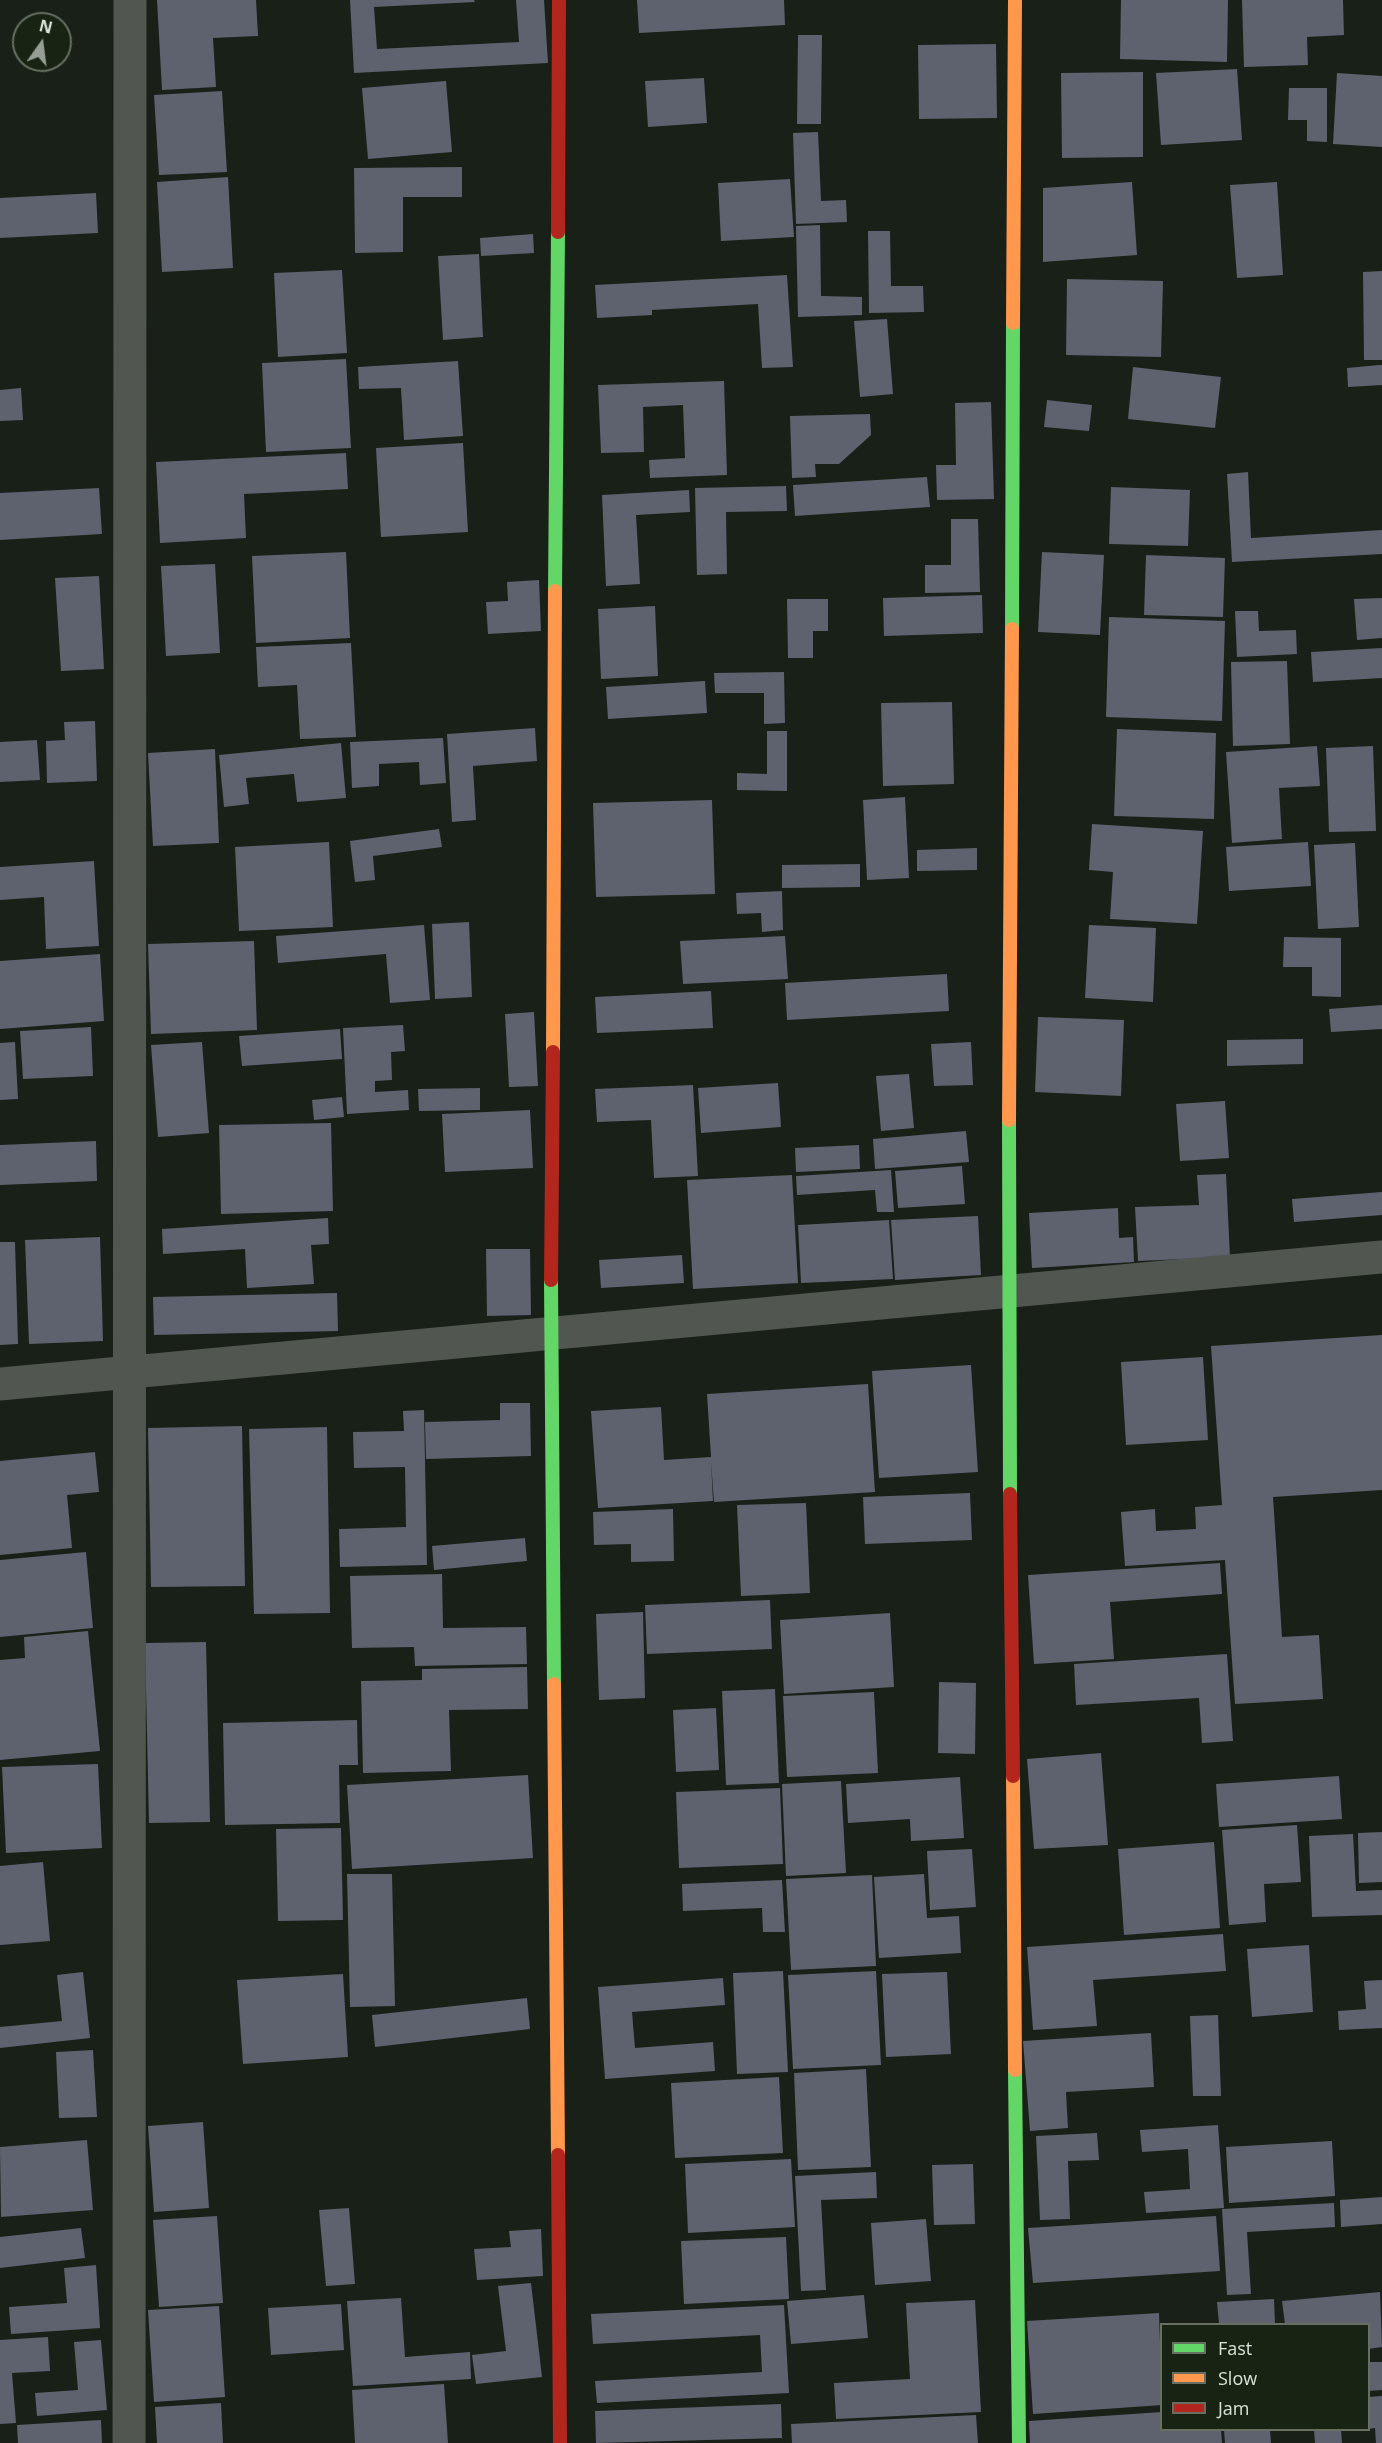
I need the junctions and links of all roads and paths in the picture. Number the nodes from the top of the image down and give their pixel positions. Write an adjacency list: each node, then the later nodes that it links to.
1 (130, 0): 7 (street)
2 (559, 0): 6 (street)
3 (1015, 0): 5 (street)
4 (1382, 1257): 5 (street)
5 (1008, 1291): 6 (street); 11 (street)
6 (551, 1334): 7 (street); 10 (street)
7 (130, 1372): 8 (street); 9 (street)
8 (0, 1384)
9 (129, 2443)
10 (560, 2443)
11 (1019, 2443)

